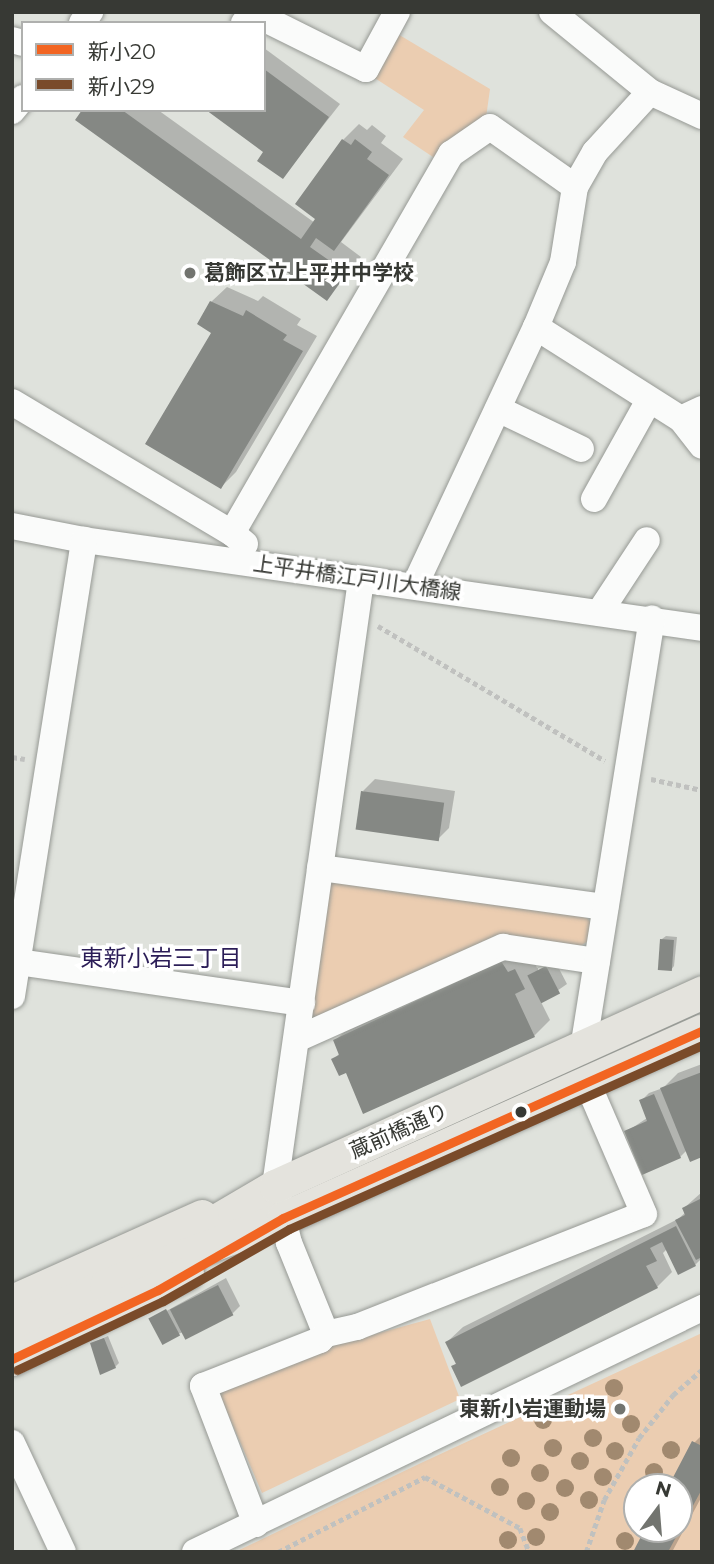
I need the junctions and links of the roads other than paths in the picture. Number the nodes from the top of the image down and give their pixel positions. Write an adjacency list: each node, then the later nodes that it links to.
1 (397, 12): 3 (street)
2 (552, 12): 4 (street)
3 (246, 21)
4 (650, 92): 5 (street); 6 (street)
5 (702, 116)
6 (575, 187): 7 (street); 16 (street)
7 (536, 327): 8 (street); 10 (street)
8 (649, 400): 11 (street); 14 (street)
9 (12, 402): 16 (street)
10 (498, 409): 13 (street); 21 (street)
11 (691, 414): 12 (street)
12 (702, 446)
13 (581, 449)
14 (594, 499)
15 (12, 526): 17 (street, 上平井橋江戸川大橋線)
16 (232, 533): 19 (street)
17 (84, 540): 19 (street, 上平井橋江戸川大橋線); 28 (street)
18 (647, 540): 22 (street)
19 (267, 564): 20 (street, 上平井橋江戸川大橋線)
20 (361, 580): 21 (street, 上平井橋江戸川大橋線); 25 (street)
21 (415, 585): 22 (street, 上平井橋江戸川大橋線)
22 (599, 613): 23 (street, 上平井橋江戸川大橋線)
23 (652, 619): 24 (street, 上平井橋江戸川大橋線); 26 (street)
24 (702, 628)
25 (320, 868): 26 (street); 31 (street)
26 (605, 907): 27 (street)
27 (597, 961): 33 (street); 34 (street)
28 (18, 962): 30 (street); 31 (street)
29 (702, 992): 34 (main road, 蔵前橋通り)
30 (12, 996)
31 (302, 1003): 33 (street)
32 (702, 1031): 35 (main road, 蔵前橋通り)
33 (297, 1039): 36 (street)
34 (583, 1049): 36 (main road, 蔵前橋通り)
35 (587, 1082): 37 (main road, 蔵前橋通り); 42 (street)
36 (275, 1186): 37 (street); 38 (main road, 蔵前橋通り); 39 (main road)
37 (283, 1218): 38 (main road, 蔵前橋通り); 42 (street); 43 (main road)
38 (106, 1285): 41 (main road, 蔵前橋通り)
39 (12, 1301)
40 (702, 1308): 45 (street)
41 (12, 1328)
42 (326, 1334): 45 (street)
43 (12, 1359)
44 (12, 1443): 46 (street)
45 (256, 1524): 47 (street)
46 (63, 1552)
47 (195, 1552)

